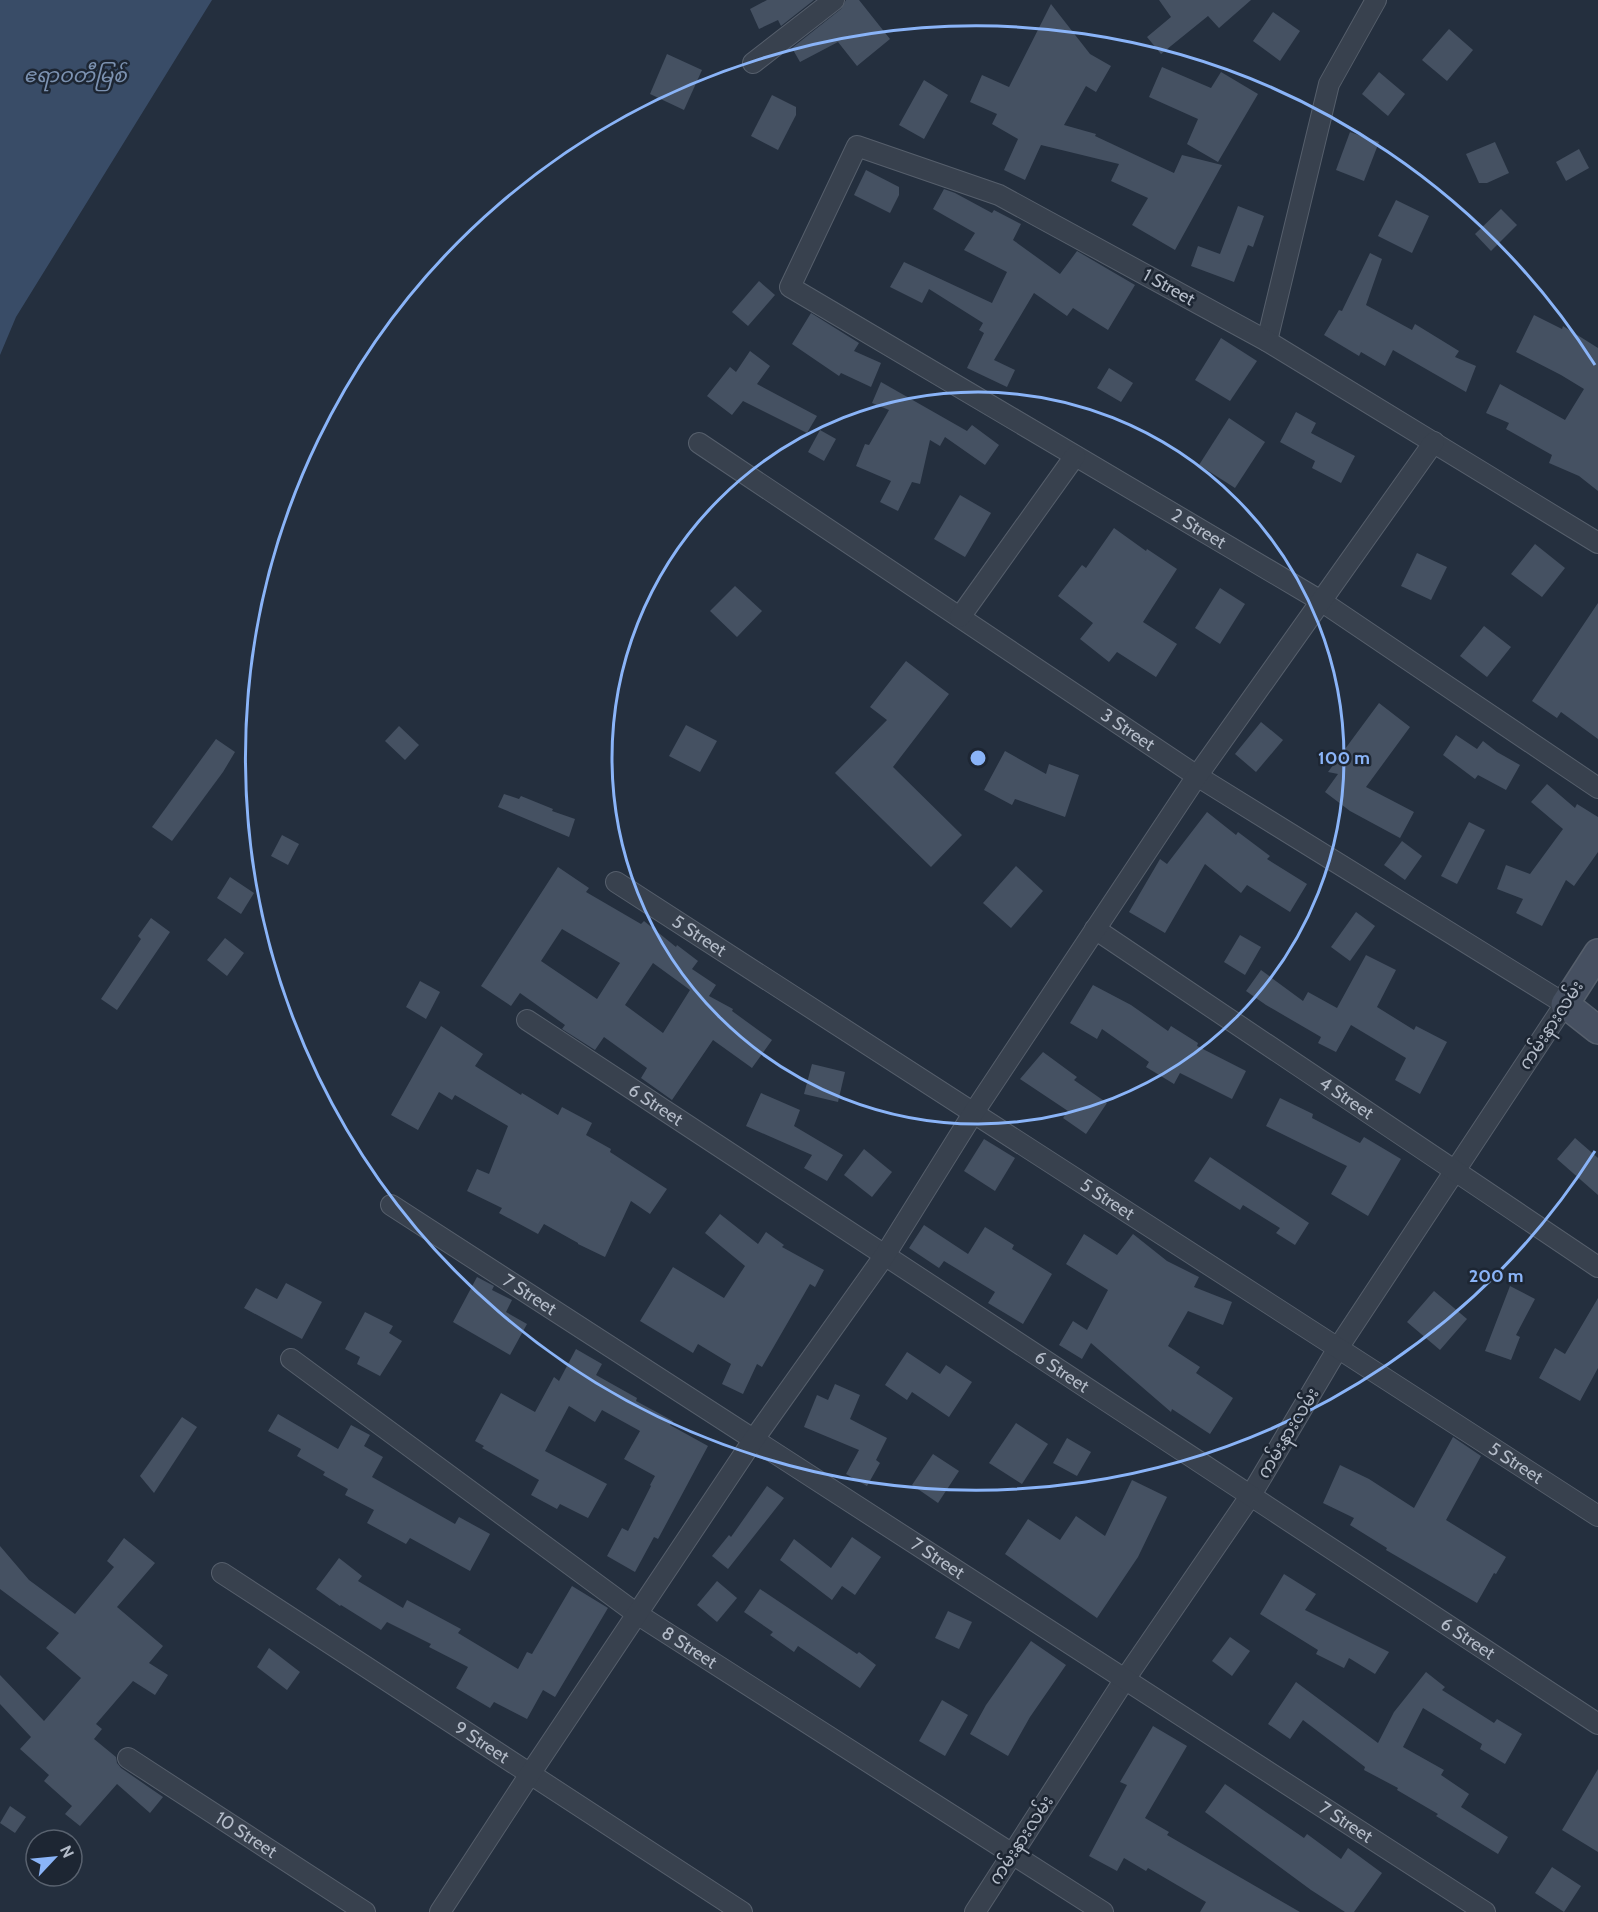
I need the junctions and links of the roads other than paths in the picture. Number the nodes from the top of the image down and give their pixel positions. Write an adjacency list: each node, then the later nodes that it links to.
1 (834, 0): 3 (street)
2 (1376, 0): 5 (street)
3 (753, 63)
4 (790, 287): 5 (street, 1 Street); 8 (street, 2 Street)
5 (1267, 341): 6 (street, 1 Street)
6 (1434, 442): 9 (street, 1 Street); 10 (street)
7 (699, 443): 11 (street, 3 Street)
8 (1075, 456): 10 (street, 2 Street); 11 (street)
9 (1598, 543)
10 (1321, 601): 12 (street); 13 (street, 2 Street)
11 (960, 617): 12 (street, 3 Street)
12 (1197, 776): 15 (street); 17 (street, 3 Street)
13 (1598, 789)
14 (616, 882): 20 (street, 5 Street)
15 (1095, 929): 20 (street); 21 (street, 4 Street)
16 (1598, 953): 17 (street, ကမ်းနားလမ်း)
17 (1565, 1004): 19 (street); 21 (street, ကမ်းနားလမ်း)
18 (527, 1020): 23 (street, 6 Street)
19 (1598, 1030)
20 (974, 1112): 23 (street); 25 (street, 5 Street)
21 (1455, 1170): 24 (street, 4 Street); 25 (street, ကမ်းနားလမ်း)
22 (391, 1205): 27 (street, 7 Street)
23 (885, 1255): 27 (street); 28 (street, 6 Street)
24 (1598, 1267)
25 (1338, 1348): 28 (street, ကမ်းနားလမ်း); 29 (street, 5 Street)
26 (291, 1359): 31 (street, 8 Street)
27 (754, 1439): 31 (street); 32 (street, 7 Street)
28 (1251, 1495): 32 (street, ကမ်းနားလမ်း); 33 (street, 6 Street)
29 (1598, 1516)
30 (222, 1573): 35 (street, 9 Street)
31 (637, 1614): 35 (street); 36 (street, 8 Street)
32 (1125, 1679): 36 (street, ကမ်းနားလမ်း); 42 (street, 7 Street)
33 (1598, 1724)
34 (128, 1758): 37 (street, 10 Street)
35 (530, 1774): 38 (street); 39 (street, 9 Street)
36 (1012, 1854): 40 (street, ကမ်းနားလမ်း); 41 (street, 8 Street)
37 (365, 1912)
38 (440, 1912)
39 (742, 1912)
40 (975, 1912)
41 (1103, 1912)
42 (1485, 1912)

